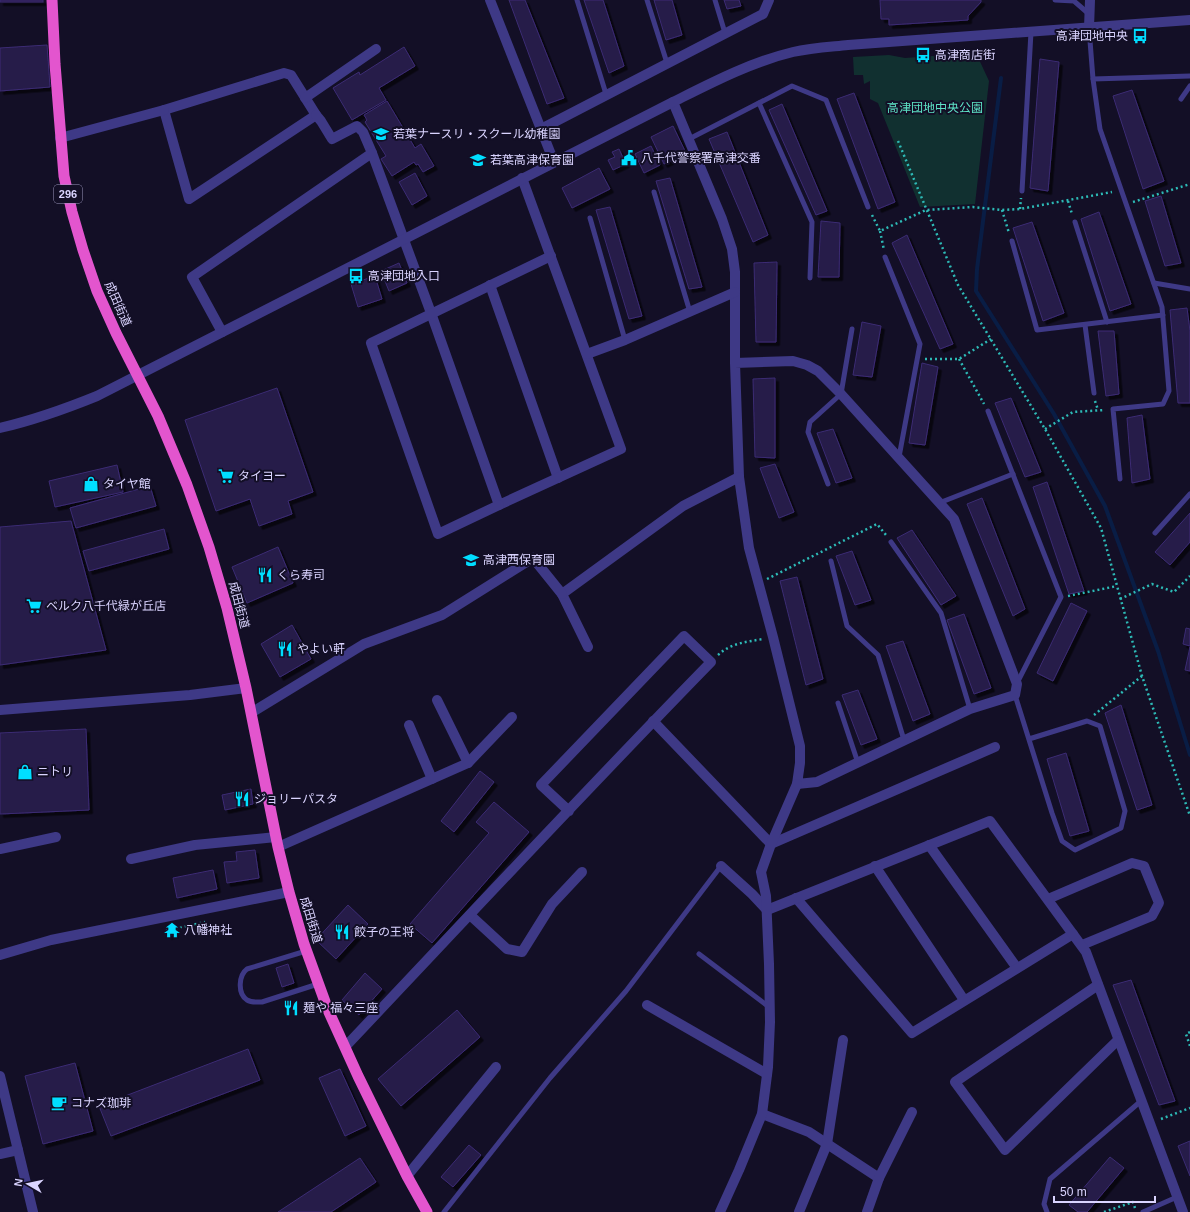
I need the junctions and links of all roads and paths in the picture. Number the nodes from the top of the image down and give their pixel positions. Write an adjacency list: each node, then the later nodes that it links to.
1 (52, 0): 27 (highway, 成田街道 / 296)
2 (490, 0): 26 (street)
3 (577, 0): 19 (lane)
4 (647, 0): 15 (lane)
5 (715, 0): 13 (lane)
6 (769, 0): 13 (street)
7 (1056, 0): 9 (lane)
8 (1090, 0): 9 (street)
9 (1089, 14): 11 (street)
10 (1190, 20): 11 (street)
11 (1089, 28): 12 (street); 17 (lane)
12 (1031, 32): 22 (street); 36 (lane)
13 (725, 33): 15 (street)
14 (376, 49): 20 (street)
15 (667, 63): 19 (street)
16 (1190, 76): 17 (lane)
17 (1093, 79): 34 (lane)
18 (1190, 86): 21 (lane)
19 (606, 94): 26 (street)
20 (305, 98): 24 (street); 25 (street)
21 (1181, 99)
22 (673, 102): 28 (street); 31 (street)
23 (759, 103): 28 (lane); 39 (lane); 49 (lane)
24 (164, 110): 25 (street); 27 (street)
25 (316, 115): 30 (street)
26 (541, 129): 31 (street)
27 (60, 138): 67 (highway, 成田街道 / 296)
28 (689, 139): 53 (street)
29 (898, 141): 40 (path)
30 (372, 153): 45 (street); 60 (street)
31 (554, 162): 32 (street)
32 (522, 178): 45 (street); 47 (street)
33 (1190, 184): 38 (path)
34 (1120, 190): 37 (path); 38 (lane)
35 (654, 192): 54 (lane)
36 (1022, 192)
37 (1068, 201): 41 (path); 43 (path)
38 (1125, 204): 50 (lane)
39 (868, 207): 44 (path)
40 (926, 210): 41 (path); 44 (path); 61 (path)
41 (1002, 210): 46 (path)
42 (590, 218): 62 (lane)
43 (1075, 222): 57 (lane)
44 (880, 230): 48 (path)
45 (404, 239): 55 (street); 60 (street)
46 (1012, 241): 58 (lane)
47 (551, 256): 51 (street); 63 (street)
48 (885, 257): 64 (lane)
49 (810, 278)
50 (1154, 283): 52 (lane); 56 (lane)
51 (490, 285): 55 (street); 77 (street)
52 (1190, 289)
53 (735, 292): 54 (street); 66 (street)
54 (690, 312): 62 (street)
55 (431, 313): 82 (street); 82 (street)
56 (1163, 315): 57 (lane); 70 (lane)
57 (1108, 322): 58 (lane)
58 (1085, 324): 68 (lane)
59 (852, 329): 69 (lane)
60 (222, 332): 67 (street)
61 (991, 339): 65 (path); 73 (path)
62 (625, 340): 63 (street)
63 (587, 354): 77 (street)
64 (918, 358): 65 (path); 74 (lane)
65 (959, 359): 71 (path)
66 (734, 363): 69 (street); 76 (street)
67 (137, 376): 72 (street); 97 (highway, 成田街道 / 296)
68 (1094, 393)
69 (841, 394): 74 (street); 79 (lane)
70 (1113, 409): 73 (path); 78 (lane)
71 (988, 411): 75 (lane)
72 (0, 428)
73 (1045, 429): 88 (path)
74 (899, 458): 81 (street)
75 (1013, 474): 81 (lane); 90 (lane)
76 (739, 477): 87 (street); 89 (street)
77 (558, 478): 82 (street)
78 (1120, 479)
79 (828, 484)
80 (1190, 494): 83 (lane)
81 (939, 503): 96 (street)
82 (499, 505)
83 (1155, 533)
84 (892, 542): 87 (path); 101 (lane)
85 (831, 561): 109 (lane)
86 (1190, 576): 91 (path)
87 (758, 583): 92 (street)
88 (1116, 586): 90 (path); 91 (path)
89 (562, 594): 93 (street); 103 (street)
90 (1061, 597): 96 (lane)
91 (1120, 599): 95 (path)
92 (773, 638): 94 (path); 114 (street)
93 (588, 647)
94 (710, 662): 105 (street); 115 (street)
95 (1142, 676): 106 (path); 116 (path)
96 (1017, 684): 98 (street)
97 (246, 688): 102 (street); 103 (highway, 成田街道 / 296)
98 (1015, 695): 101 (street); 108 (lane)
99 (437, 700): 111 (street)
100 (838, 703): 112 (lane)
101 (970, 709): 109 (street)
102 (0, 710)
103 (251, 713): 118 (highway, 成田街道 / 296)
104 (512, 717): 111 (street)
105 (653, 721): 115 (street); 119 (street)
106 (1087, 721): 108 (lane); 108 (lane)
107 (409, 725): 113 (street)
108 (1029, 739)
109 (904, 740): 112 (street)
110 (995, 747): 119 (street)
111 (468, 763): 113 (street)
112 (858, 763): 114 (street)
113 (432, 779): 118 (street)
114 (797, 784): 119 (street)
115 (569, 811): 130 (street)
116 (1190, 816)
117 (56, 837): 121 (street)
118 (277, 842): 122 (street); 126 (highway, 成田街道 / 296)
119 (771, 844): 129 (street)
120 (929, 845): 124 (street); 128 (street); 136 (street)
121 (0, 849)
122 (131, 859)
123 (721, 866): 129 (street); 163 (lane)
124 (876, 866): 127 (street); 139 (street)
125 (582, 872): 130 (street)
126 (289, 892): 133 (highway, 成田街道 / 296); 135 (street)
127 (796, 898): 129 (street); 139 (street)
128 (1048, 899): 131 (street); 132 (street)
129 (767, 910): 141 (street)
130 (470, 915): 146 (street)
131 (1073, 934): 132 (street); 136 (street)
132 (1082, 945): 138 (street)
133 (306, 951): 137 (highway, 成田街道 / 296); 137 (lane)
134 (699, 954): 141 (lane)
135 (0, 955)
136 (1017, 968): 139 (street)
137 (318, 984): 146 (highway, 成田街道 / 296)
138 (1098, 985): 144 (street); 144 (street)
139 (964, 1000)
140 (647, 1005): 148 (street)
141 (770, 1007): 148 (street)
142 (1190, 1032): 145 (path)
143 (843, 1040): 155 (street)
144 (1118, 1040): 150 (street)
145 (1190, 1046)
146 (345, 1047): 158 (highway, 成田街道 / 296)
147 (496, 1067): 158 (street)
148 (767, 1074): 153 (street)
149 (0, 1076): 156 (street)
150 (1141, 1101): 154 (street); 167 (lane)
151 (1190, 1108): 154 (path)
152 (912, 1112): 159 (street)
153 (762, 1114): 155 (street); 164 (street)
154 (1149, 1123): 160 (street)
155 (827, 1144): 159 (street); 165 (street)
156 (18, 1150): 157 (street); 161 (street)
157 (0, 1154)
158 (407, 1176): 162 (highway, 成田街道 / 296)
159 (879, 1178): 166 (street)
160 (1177, 1197): 170 (lane); 171 (street)
161 (33, 1212)
162 (427, 1212)
163 (444, 1212)
164 (720, 1212)
165 (799, 1212)
166 (867, 1212)
167 (1047, 1212)
168 (1104, 1212): 169 (path)
169 (1136, 1212)
170 (1143, 1212)
171 (1183, 1212)

